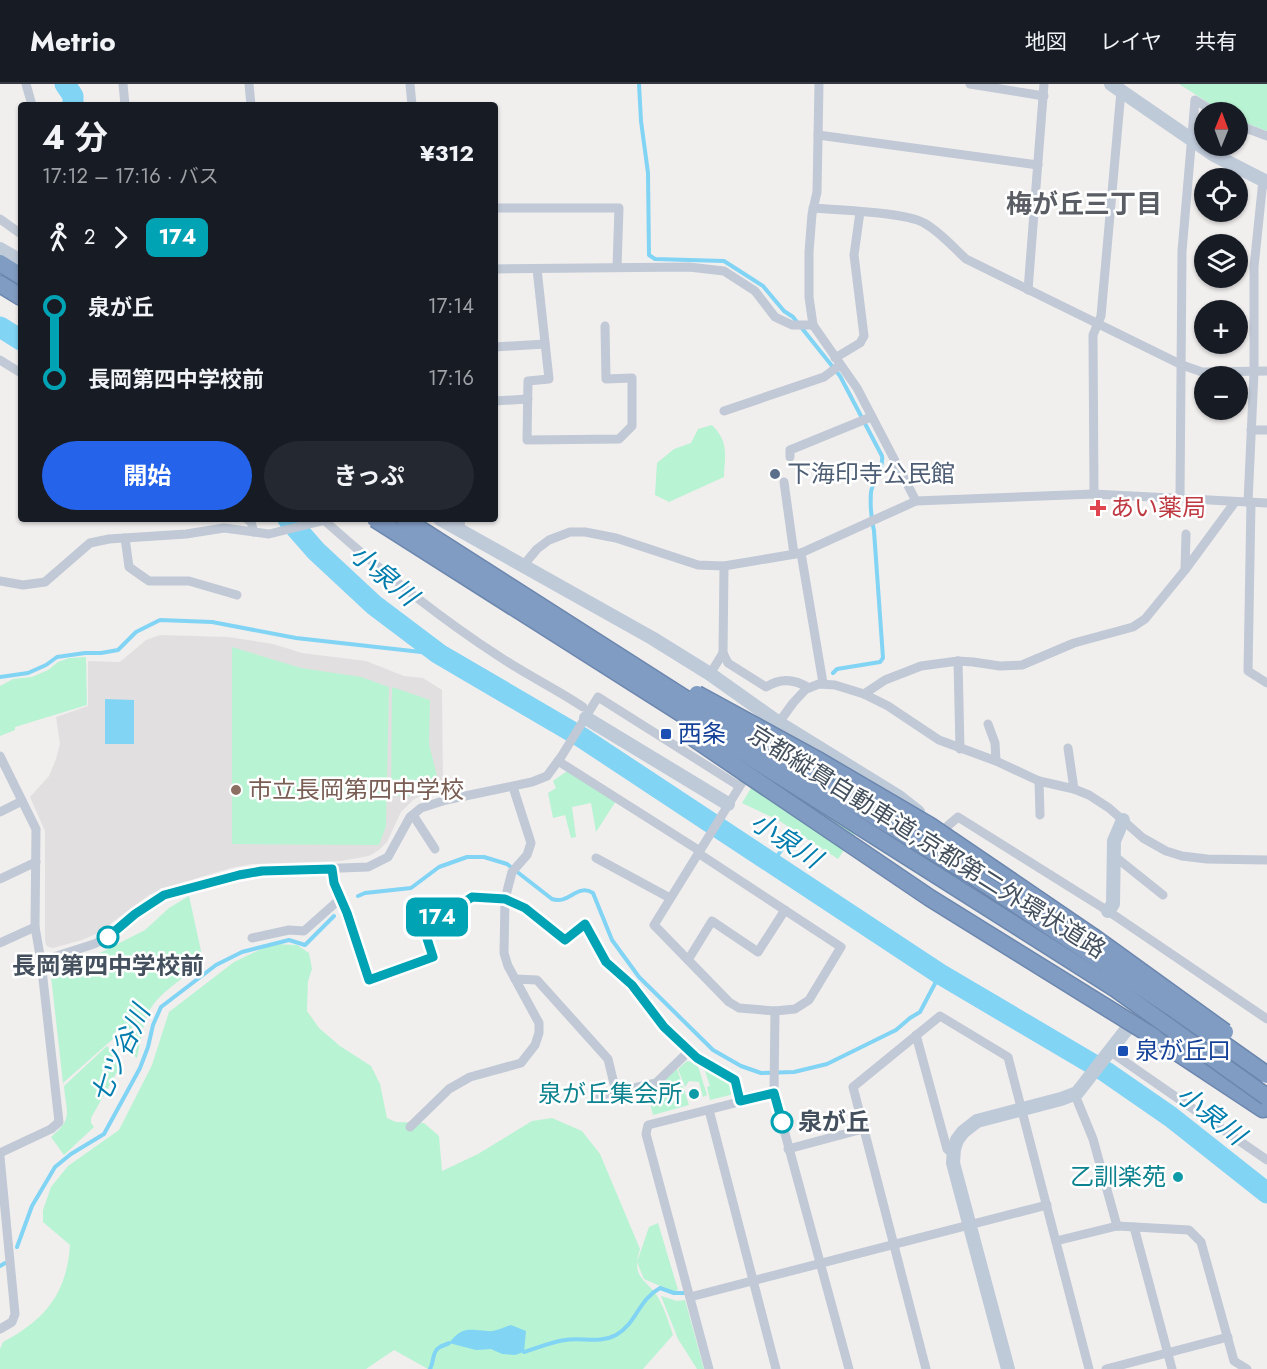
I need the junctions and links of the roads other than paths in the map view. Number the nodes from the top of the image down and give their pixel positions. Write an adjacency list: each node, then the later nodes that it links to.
1 (26, 84): 10 (street)
2 (123, 84): 11 (street)
3 (249, 84): 12 (street)
4 (410, 84): 13 (street)
5 (819, 84): 16 (street)
6 (970, 84): 9 (street)
7 (1044, 84): 9 (street)
8 (1116, 88): 18 (street); 36 (street)
9 (1044, 96): 19 (street)
10 (31, 102)
11 (125, 102)
12 (251, 102)
13 (412, 102)
14 (1194, 110): 18 (street)
15 (1248, 129): 17 (street)
16 (818, 135): 19 (street); 22 (street)
17 (1267, 136)
18 (1191, 140): 20 (street); 43 (street)
19 (1038, 165): 34 (street)
20 (1265, 181): 46 (street)
21 (498, 208): 29 (street)
22 (813, 208): 23 (street); 38 (street)
23 (860, 212): 34 (street); 42 (street)
24 (0, 219): 25 (street)
25 (18, 232)
26 (0, 249): 27 (street)
27 (18, 259)
28 (0, 263): 32 (highway)
29 (617, 267): 31 (street); 38 (street)
30 (498, 269): 31 (street)
31 (537, 269): 39 (street)
32 (18, 274)
33 (0, 284): 35 (highway)
34 (1028, 290): 36 (street)
35 (18, 295)
36 (1098, 325): 43 (street); 55 (street)
37 (604, 326): 47 (street)
38 (813, 326): 42 (street)
39 (545, 344): 40 (street); 47 (street)
40 (498, 347)
41 (0, 360): 44 (street)
42 (838, 362): 49 (street); 50 (street)
43 (1182, 365): 46 (street); 56 (street)
44 (18, 371)
45 (1267, 371): 46 (street)
46 (1254, 372): 51 (street)
47 (528, 399): 48 (street)
48 (498, 401)
49 (724, 411)
50 (870, 417): 53 (street); 57 (street)
51 (1251, 430): 52 (street); 59 (street)
52 (1267, 430)
53 (790, 457)
54 (784, 482): 70 (street)
55 (1094, 494): 56 (street); 57 (street)
56 (1180, 498): 58 (street)
57 (915, 501): 70 (street)
58 (1235, 502): 59 (street); 73 (street)
59 (1250, 502): 60 (street); 81 (street)
60 (1267, 503)
61 (251, 522): 67 (street)
62 (320, 522): 67 (street)
63 (325, 522): 84 (street)
64 (380, 522): 85 (highway, 京都縦貫自動車道;京都第二外環状道路, bridge)
65 (409, 522): 76 (highway, 京都縦貫自動車道;京都第二外環状道路, bridge)
66 (460, 525): 72 (street)
67 (254, 532): 69 (street)
68 (1186, 534): 73 (street)
69 (125, 538): 74 (street); 75 (street)
70 (797, 553): 71 (street); 80 (street)
71 (723, 566): 72 (street); 77 (street)
72 (522, 567): 79 (street)
73 (1185, 570): 78 (street)
74 (0, 581)
75 (237, 595)
76 (577, 629): 131 (highway, bridge); 132 (highway, 京都縦貫自動車道;京都第二外環状道路, bridge)
77 (723, 653): 79 (street); 82 (street)
78 (958, 661): 83 (street); 88 (street)
79 (710, 674): 86 (street)
80 (823, 683): 82 (street); 83 (street)
81 (1267, 683)
82 (809, 688): 86 (street)
83 (864, 694): 88 (street)
84 (584, 716): 91 (street); 94 (street); 98 (street)
85 (685, 716): 139 (highway, 京都縦貫自動車道;京都第二外環状道路, bridge); 139 (highway, bridge)
86 (779, 723): 94 (street); 103 (street)
87 (988, 724): 92 (street)
88 (960, 748): 92 (street)
89 (1068, 748): 96 (street)
90 (0, 756): 97 (street)
91 (560, 759): 95 (street); 105 (street)
92 (996, 761): 93 (street)
93 (1039, 781): 96 (street); 101 (street)
94 (739, 786): 98 (street)
95 (513, 787): 100 (street); 114 (street)
96 (1074, 789): 102 (street)
97 (22, 801): 99 (street); 109 (street)
98 (726, 807): 105 (street)
99 (0, 812)
100 (412, 815): 104 (street); 110 (street)
101 (1040, 815)
102 (1123, 820): 106 (street); 108 (street)
103 (943, 830): 117 (street); 124 (street)
104 (435, 849)
105 (700, 850): 113 (street); 116 (street)
106 (1113, 855): 112 (street); 117 (street)
107 (596, 858): 113 (street)
108 (1267, 860)
109 (36, 862): 111 (street); 118 (street)
110 (332, 869): 115 (street); 122 (street)
111 (0, 879)
112 (1163, 895)
113 (670, 898): 121 (street)
114 (505, 899): 115 (street); 123 (street); 129 (street)
115 (342, 901): 119 (street)
116 (785, 910): 121 (street); 125 (street)
117 (1108, 911): 126 (street)
118 (35, 927): 120 (street); 122 (street)
119 (252, 938)
120 (0, 943)
121 (688, 960): 125 (street)
122 (41, 961): 146 (street)
123 (514, 979): 135 (street); 142 (street)
124 (1149, 1000): 127 (street); 130 (street)
125 (775, 1011): 136 (street)
126 (1267, 1019)
127 (1172, 1020): 133 (street); 139 (street)
128 (916, 1035): 141 (street); 143 (street); 145 (street)
129 (689, 1051): 135 (street); 138 (street)
130 (1110, 1053): 134 (street); 147 (street)
131 (1267, 1065)
132 (1267, 1075)
133 (1267, 1089)
134 (1079, 1091): 141 (street); 150 (street)
135 (616, 1092): 137 (street)
136 (774, 1093): 138 (street); 144 (street)
137 (594, 1097)
138 (740, 1101): 140 (street)
139 (1266, 1106)
140 (709, 1110): 155 (street); 156 (street)
141 (1022, 1110): 145 (street); 148 (street)
142 (410, 1127)
143 (863, 1129): 144 (street); 153 (street)
144 (788, 1149): 154 (street)
145 (954, 1154): 149 (street)
146 (0, 1155): 157 (street)
147 (1267, 1160)
148 (1047, 1205): 149 (street); 152 (street)
149 (970, 1225): 153 (street); 164 (street)
150 (1117, 1226): 151 (street); 152 (street)
151 (1134, 1227): 158 (street); 159 (street)
152 (1056, 1241): 165 (street)
153 (893, 1244): 154 (street); 163 (street)
154 (820, 1263): 155 (street); 162 (street)
155 (753, 1280): 156 (street); 161 (street)
156 (690, 1297): 160 (street)
157 (0, 1329)
158 (1228, 1337): 159 (street); 168 (street)
159 (1168, 1353): 166 (street); 167 (street)
160 (709, 1369)
161 (776, 1369)
162 (849, 1369)
163 (926, 1369)
164 (1008, 1369)
165 (1089, 1369)
166 (1107, 1369)
167 (1172, 1369)
168 (1247, 1369)

